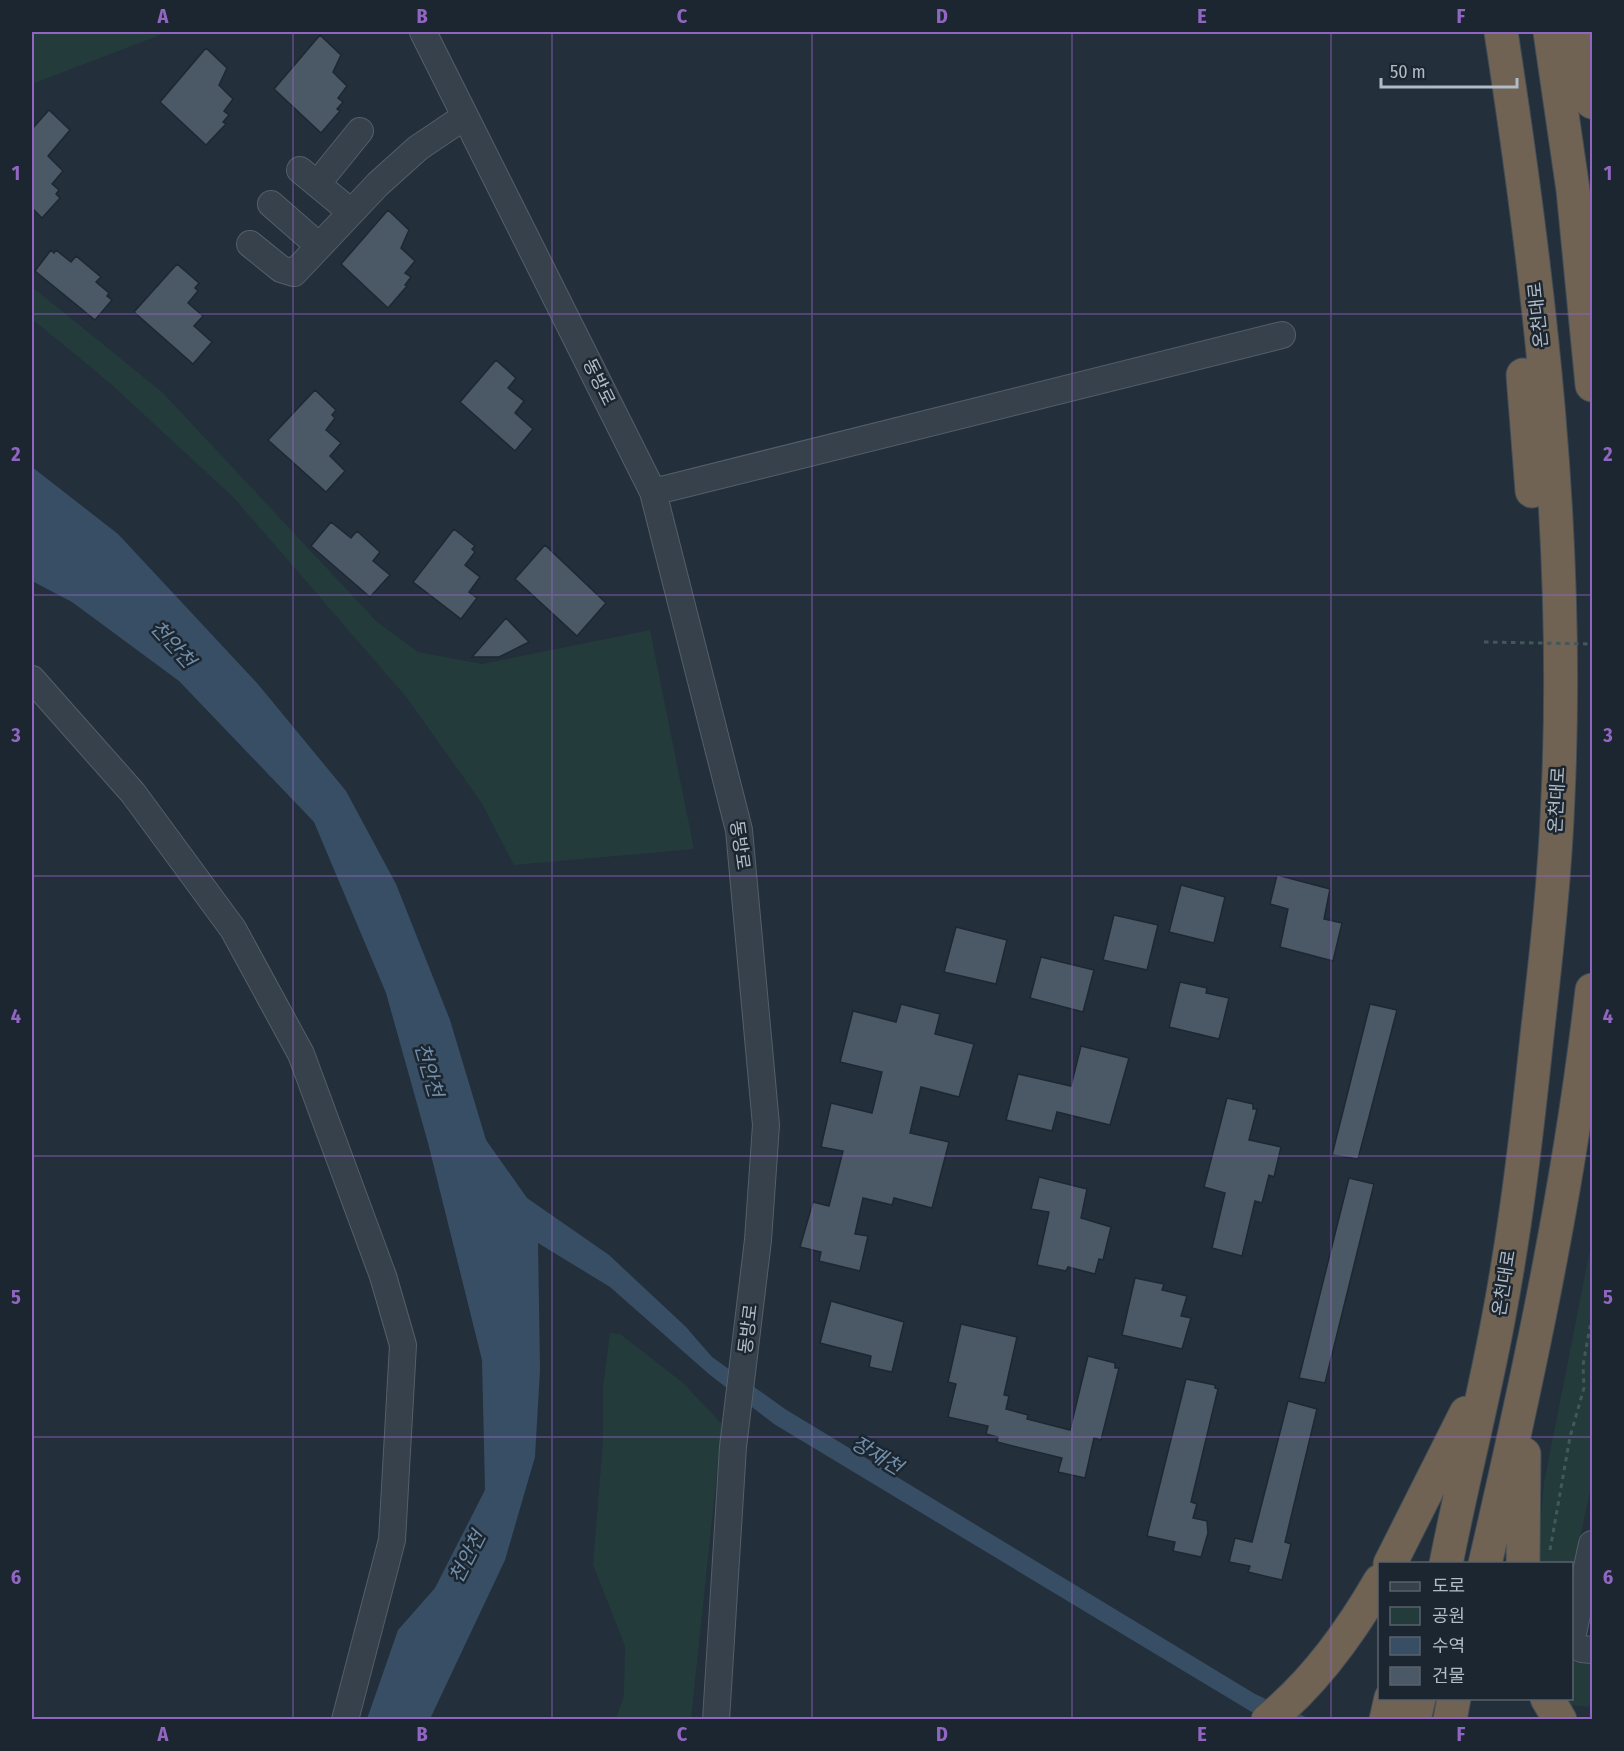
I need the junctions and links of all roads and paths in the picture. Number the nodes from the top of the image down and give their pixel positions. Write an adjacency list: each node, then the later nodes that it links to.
1 (423, 32): 7 (street, 동방로)
2 (1480, 32): 19 (highway)
3 (1501, 32): 19 (highway, 온천대로)
4 (1550, 32): 14 (highway)
5 (1582, 32): 6 (highway)
6 (1593, 102)
7 (464, 117): 10 (street); 15 (street, 동방로)
8 (360, 131): 10 (street)
9 (271, 204): 12 (street)
10 (351, 212): 12 (street)
11 (250, 244): 12 (street)
12 (319, 246)
13 (1282, 335): 15 (street)
14 (1593, 385)
15 (653, 492): 40 (street, 동방로)
16 (1484, 642): 17 (path, bridge)
17 (1593, 644)
18 (32, 679): 39 (street)
19 (1558, 797): 23 (highway, 온천대로)
20 (1593, 990): 21 (highway)
21 (1585, 1081): 24 (highway)
22 (1593, 1316): 27 (path)
23 (1488, 1369): 25 (highway, 온천대로); 28 (highway)
24 (1525, 1390): 27 (highway); 31 (highway)
25 (1456, 1512): 29 (highway); 30 (highway, 온천대로)
26 (1593, 1544): 33 (street)
27 (1536, 1558)
28 (1391, 1562)
29 (1437, 1562)
30 (1446, 1562)
31 (1485, 1562)
32 (1378, 1584): 41 (highway)
33 (1573, 1634)
34 (1573, 1644): 35 (street)
35 (1593, 1650)
36 (1391, 1700): 42 (highway)
37 (1419, 1700): 43 (highway)
38 (1454, 1700): 44 (highway)
39 (345, 1719)
40 (716, 1719)
41 (1268, 1719)
42 (1386, 1719)
43 (1414, 1719)
44 (1450, 1719)

